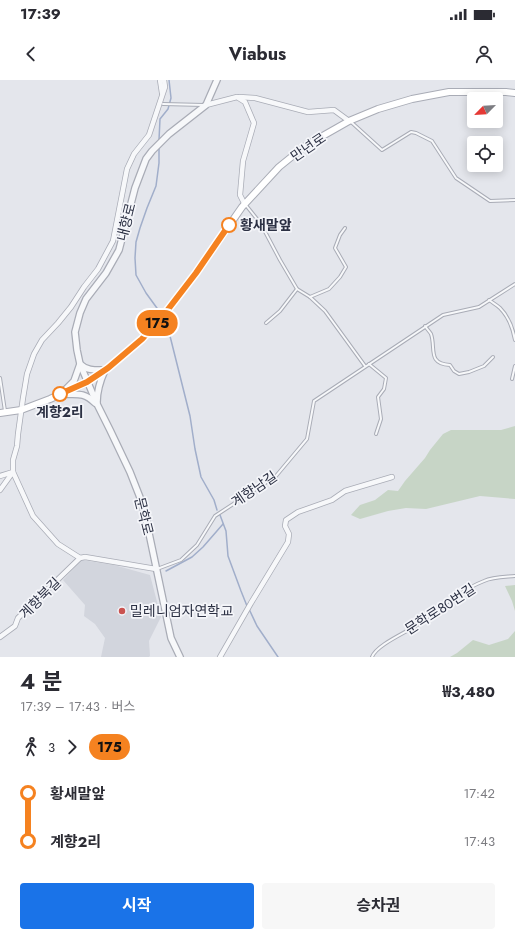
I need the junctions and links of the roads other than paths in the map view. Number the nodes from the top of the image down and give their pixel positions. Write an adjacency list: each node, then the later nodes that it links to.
1 (160, 80): 5 (street)
2 (164, 80): 5 (street)
3 (217, 80): 8 (street, 내향로)
4 (515, 93): 9 (main road, 만년로)
5 (162, 94): 31 (street)
6 (237, 97): 8 (street); 9 (street); 11 (street)
7 (163, 104): 8 (lane)
8 (206, 105): 21 (street, 내향로)
9 (349, 121): 10 (lane); 11 (main road, 만년로)
10 (515, 200)
11 (244, 204): 14 (lane); 25 (main road, 만년로)
12 (345, 228): 15 (lane)
13 (515, 284): 16 (lane, 계향남길)
14 (297, 289): 15 (lane); 17 (lane)
15 (310, 297): 23 (lane)
16 (490, 300): 18 (lane, 계향남길); 19 (lane)
17 (266, 323)
18 (425, 326): 20 (lane); 22 (lane, 계향남길)
19 (515, 340)
20 (493, 357)
21 (80, 364): 25 (street); 28 (street, 내향로); 29 (street)
22 (369, 364): 23 (lane, 계향남길); 33 (lane)
23 (365, 366): 39 (lane, 계향남길)
24 (515, 366): 27 (lane)
25 (105, 370): 28 (main road); 30 (street)
26 (0, 378): 32 (lane)
27 (512, 379)
28 (87, 382): 29 (main road); 30 (street, 문학로)
29 (60, 394): 30 (street); 31 (main road)
30 (97, 404): 39 (street, 문학로)
31 (21, 410): 32 (main road); 34 (street)
32 (2, 412)
33 (376, 434)
34 (13, 472): 35 (street); 37 (street); 38 (street)
35 (0, 476)
36 (392, 477): 43 (street)
37 (0, 490)
38 (80, 558): 39 (street); 41 (street, 계향북길)
39 (156, 569): 42 (street, 문학로)
40 (515, 576): 44 (lane, 문학로80번길)
41 (0, 637)
42 (180, 657)
43 (220, 657)
44 (372, 657)

